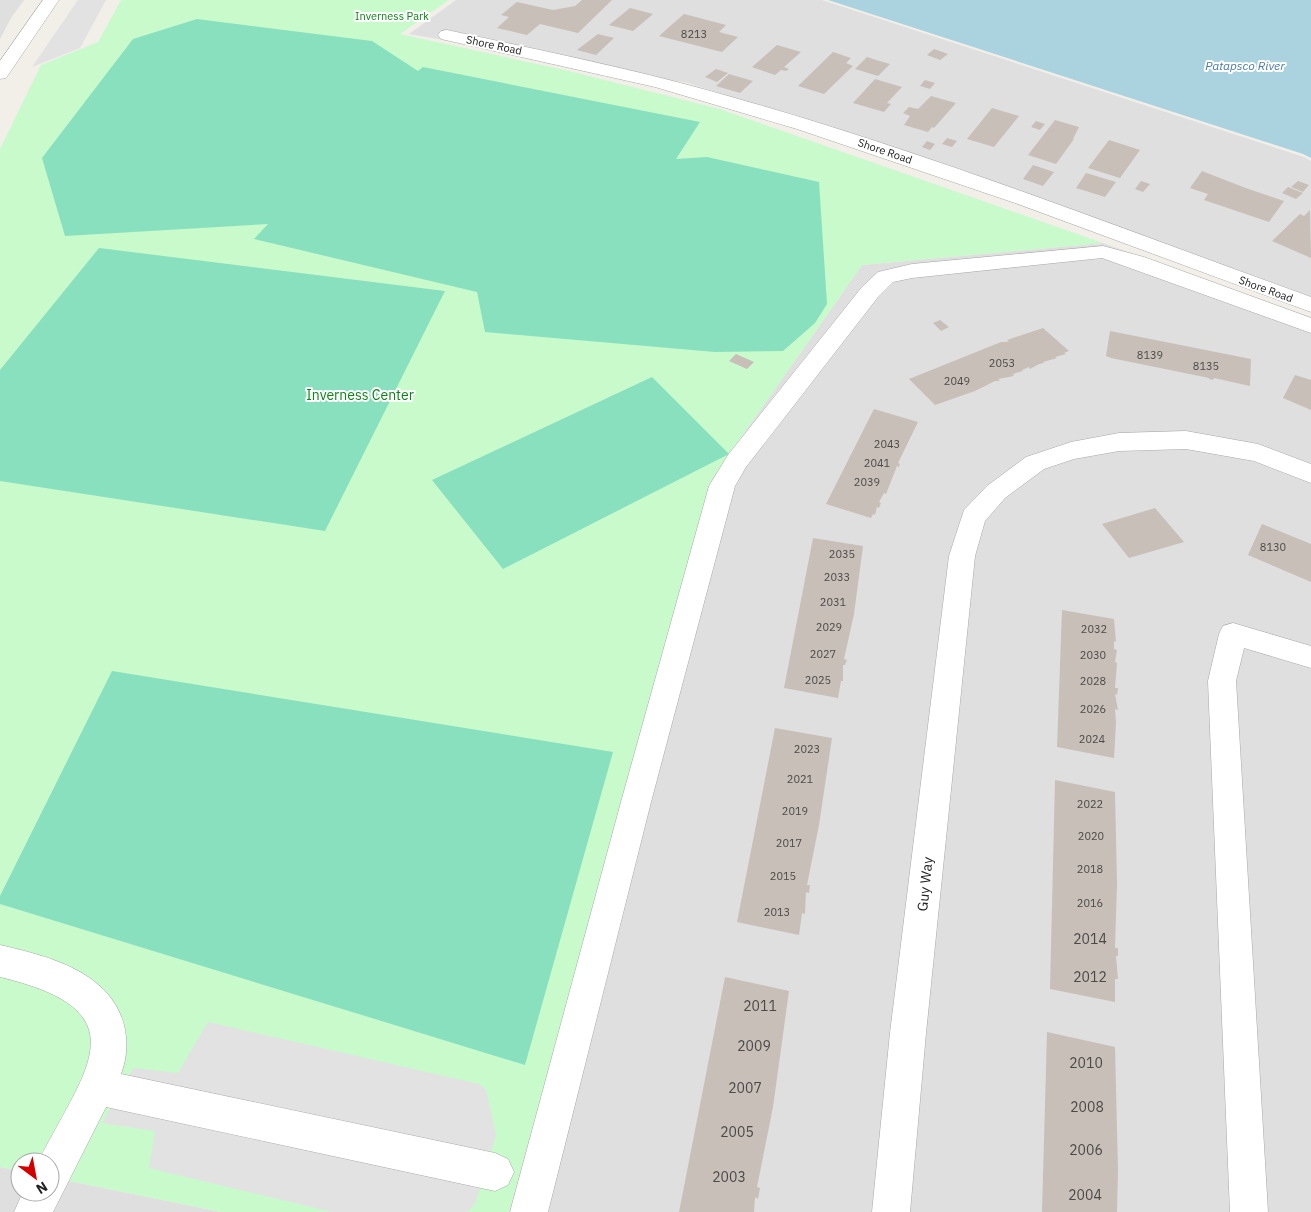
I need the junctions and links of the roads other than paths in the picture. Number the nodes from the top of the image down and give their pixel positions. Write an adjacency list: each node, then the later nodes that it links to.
1 (51, 0): 3 (street)
2 (447, 35): 4 (street, Shore Road)
3 (0, 74)
4 (1311, 305)
5 (1311, 326): 12 (street)
6 (1311, 474): 13 (street, Guy Way)
7 (1311, 657): 14 (street)
8 (0, 961): 9 (street)
9 (97, 1087): 10 (street); 11 (street)
10 (60, 1159)
11 (495, 1172)
12 (529, 1212)
13 (890, 1212)
14 (1249, 1212)

